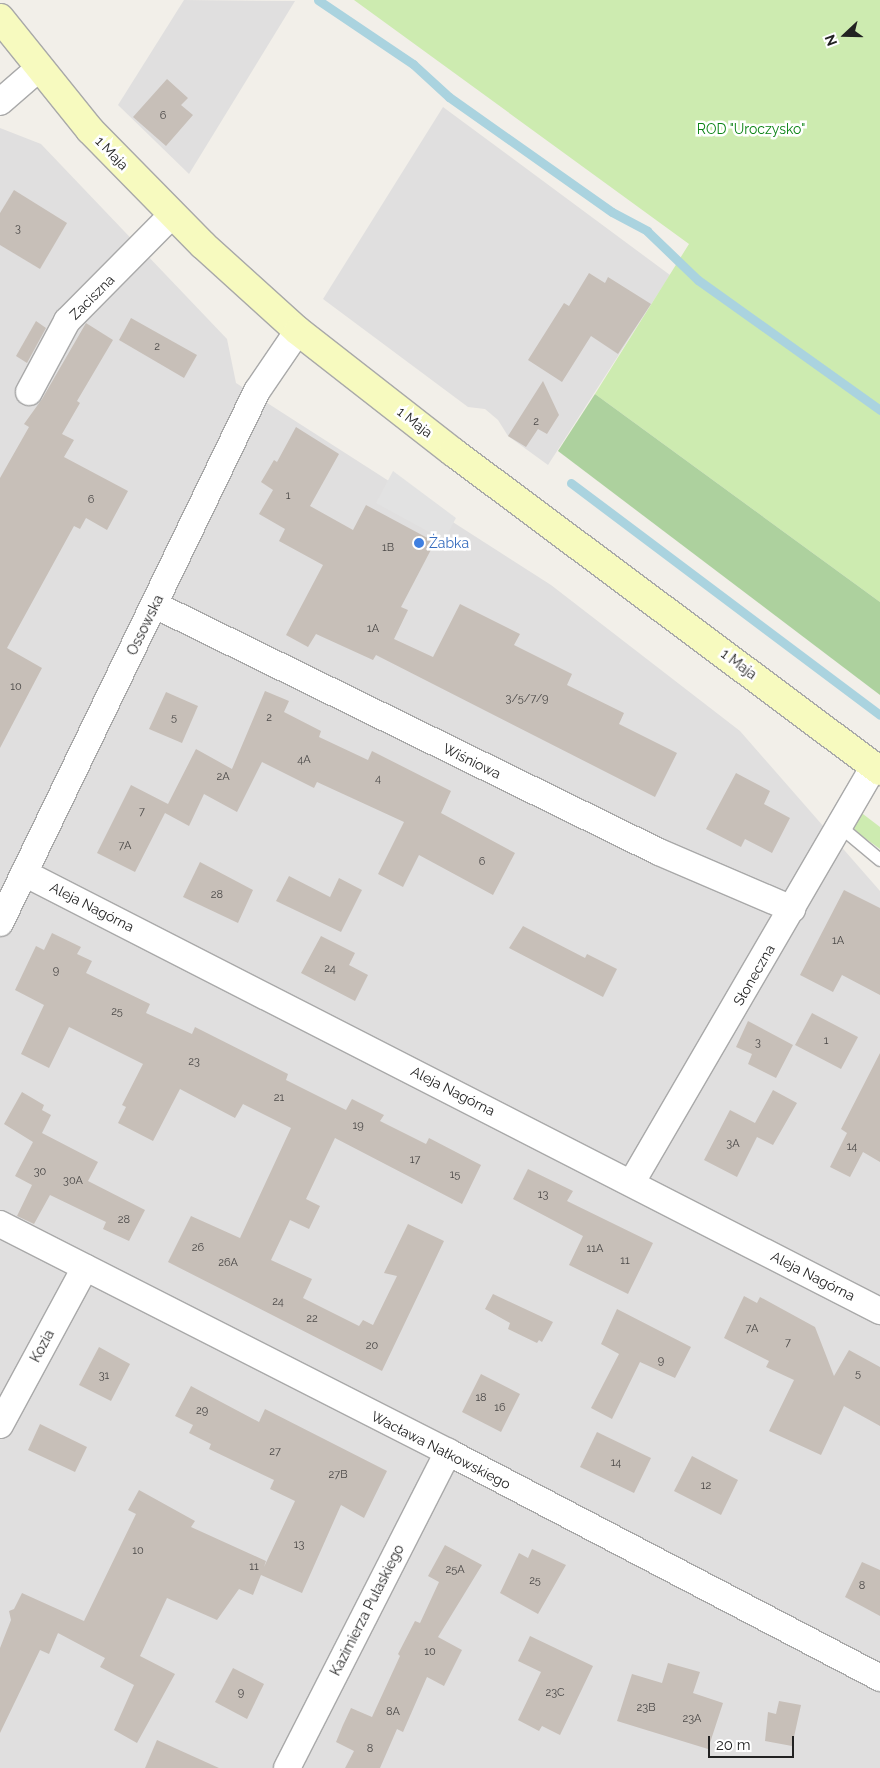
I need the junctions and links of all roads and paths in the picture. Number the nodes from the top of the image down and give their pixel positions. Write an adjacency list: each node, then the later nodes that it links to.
1 (0, 18): 2 (main road, 1 Maja)
2 (38, 69): 3 (street); 4 (main road, 1 Maja)
3 (0, 102)
4 (172, 215): 5 (main road, 1 Maja); 6 (street, Zaciszna)
5 (298, 330): 7 (street, Ossowska); 8 (main road, 1 Maja)
6 (30, 392)
7 (155, 604): 11 (street, Ossowska); 12 (street, Wiśniowa)
8 (877, 768): 9 (street, Słoneczna)
9 (837, 824): 10 (lane); 12 (street, Słoneczna)
10 (880, 860)
11 (14, 877): 13 (street, Ossowska); 14 (street, Aleja Nagórna)
12 (792, 909): 14 (street, Słoneczna)
13 (0, 923)
14 (632, 1182): 17 (street, Aleja Nagórna)
15 (0, 1224): 16 (street, Wacława Nałkowskiego)
16 (85, 1268): 18 (street, Kozia); 19 (street, Wacława Nałkowskiego)
17 (880, 1311)
18 (0, 1425)
19 (448, 1452): 20 (street, Wacława Nałkowskiego); 21 (street, Kazimierza Pułaskiego)
20 (880, 1678)
21 (287, 1768)

